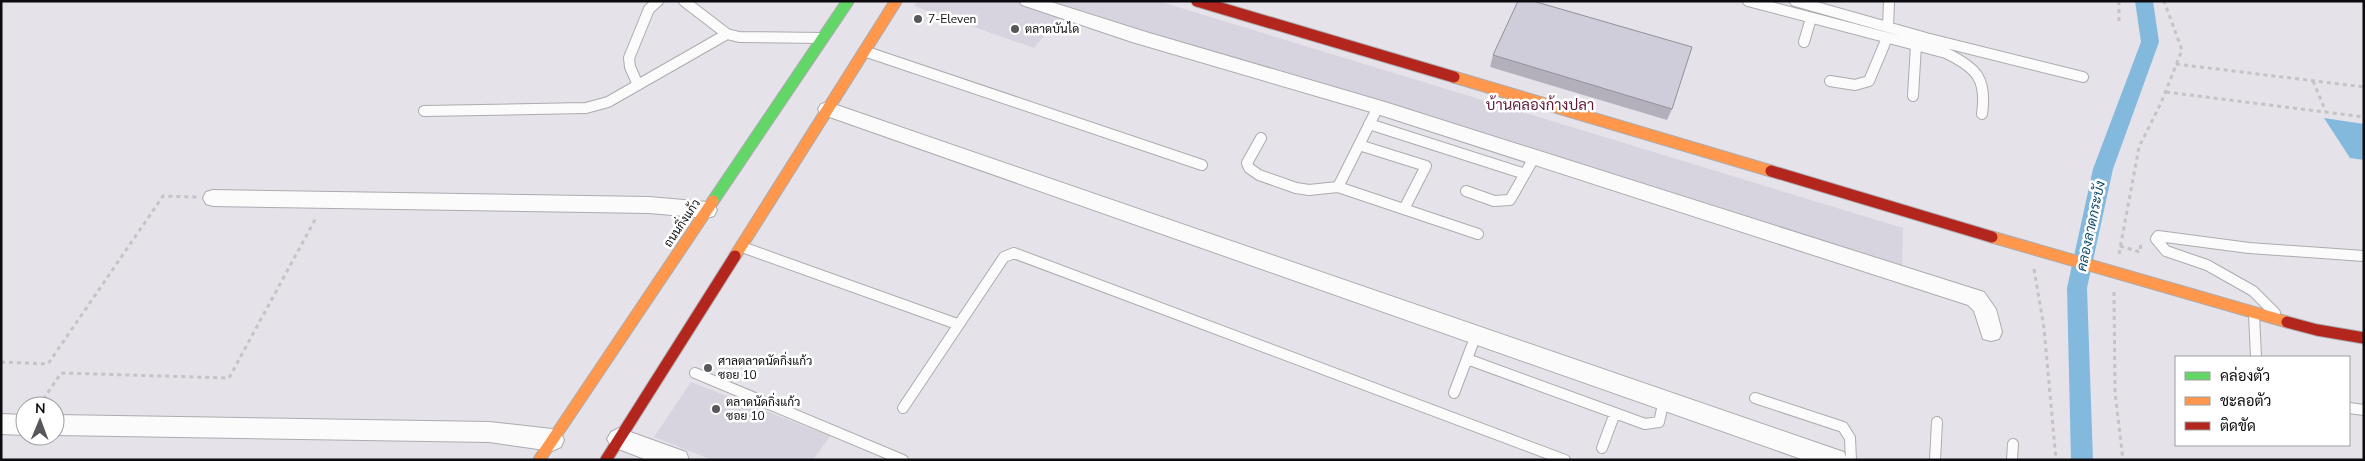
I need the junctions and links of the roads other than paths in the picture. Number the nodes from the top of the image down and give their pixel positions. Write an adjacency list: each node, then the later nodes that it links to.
1 (658, 1): 20 (lane)
2 (684, 1): 12 (lane)
3 (848, 1): 13 (main road, ถนนกิ่งแก้ว)
4 (896, 1): 17 (main road)
5 (1028, 1): 25 (street)
6 (1197, 1): 39 (main road)
7 (1748, 1): 10 (lane)
8 (1795, 1): 11 (lane)
9 (1889, 1): 11 (lane)
10 (1811, 18): 14 (lane); 15 (lane)
11 (1888, 27): 18 (lane)
12 (727, 34): 13 (lane); 20 (lane)
13 (823, 38): 35 (main road, ถนนกิ่งแก้ว)
14 (1887, 38): 16 (lane); 19 (lane)
15 (1804, 42)
16 (1916, 45): 21 (lane); 24 (lane)
17 (864, 51): 22 (main road); 29 (lane)
18 (2083, 77)
19 (1830, 81)
20 (638, 85): 23 (lane)
21 (1913, 96)
22 (828, 109): 37 (main road); 43 (street)
23 (424, 111)
24 (1982, 114)
25 (1374, 115): 27 (lane); 28 (street); 30 (lane)
26 (1261, 138): 31 (lane)
27 (1359, 145): 31 (lane); 34 (lane)
28 (1535, 156): 30 (lane); 42 (street)
29 (1202, 165)
30 (1525, 174): 32 (lane)
31 (1338, 187): 34 (lane)
32 (1466, 191)
33 (213, 198): 35 (street)
34 (1404, 209): 36 (lane)
35 (707, 210): 60 (main road, ถนนกิ่งแก้ว)
36 (1478, 234)
37 (741, 246): 41 (lane); 59 (main road)
38 (2364, 256): 40 (lane)
39 (2254, 314): 40 (main road); 45 (lane)
40 (2282, 321): 44 (main road)
41 (957, 324): 51 (lane); 68 (lane)
42 (1991, 332)
43 (1476, 335): 46 (lane); 50 (street)
44 (2364, 338)
45 (2256, 356)
46 (1467, 359): 48 (lane); 54 (lane)
47 (695, 373): 63 (lane)
48 (1454, 393)
49 (1755, 398): 70 (lane)
50 (1664, 400): 54 (lane); 69 (street)
51 (902, 408)
52 (2350, 408): 53 (lane)
53 (2364, 410)
54 (1615, 412): 62 (lane)
55 (1937, 422): 71 (lane)
56 (1, 424): 57 (street)
57 (15, 425)
58 (65, 425): 60 (street)
59 (619, 439): 65 (main road); 66 (street)
60 (552, 440): 64 (main road, ถนนกิ่งแก้ว)
61 (2013, 444): 72 (lane)
62 (1602, 448)
63 (883, 456): 67 (lane)
64 (539, 460)
65 (606, 460)
66 (677, 460)
67 (903, 460)
68 (1565, 460)
69 (1835, 460)
70 (1851, 460)
71 (1935, 460)
72 (2012, 460)

